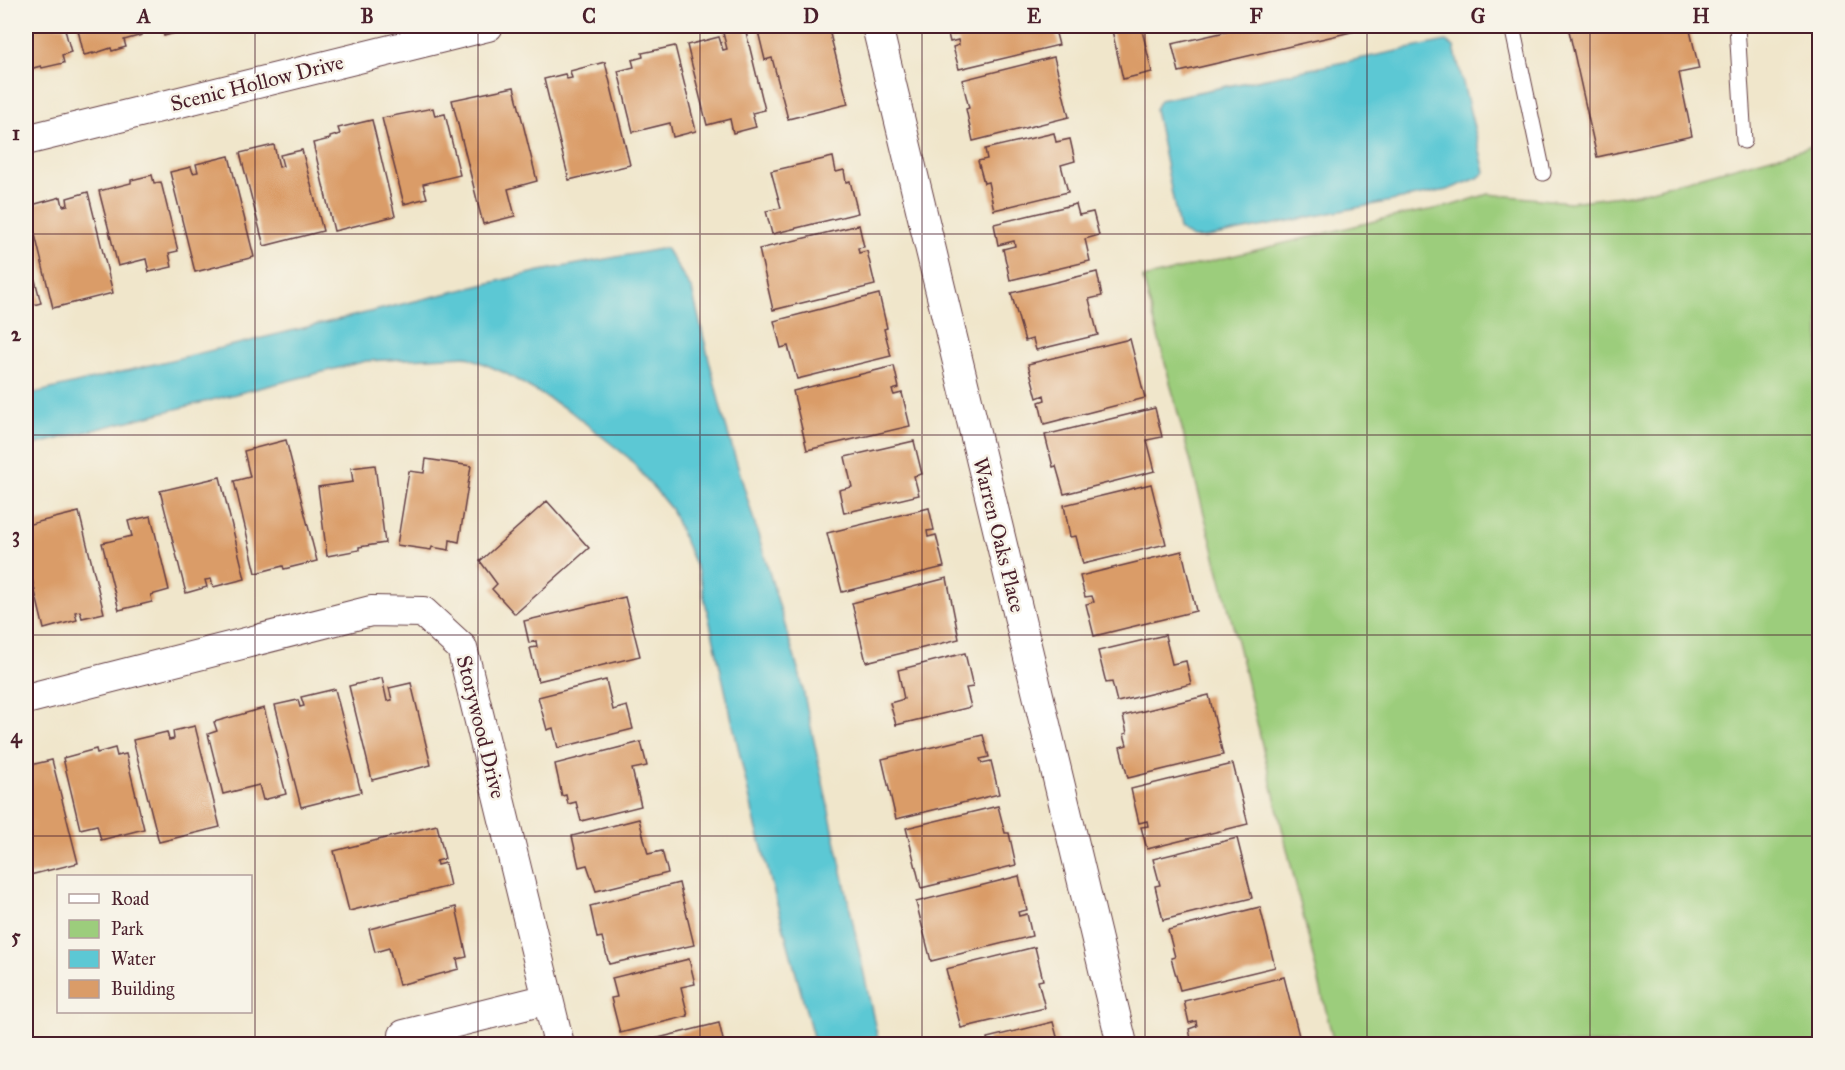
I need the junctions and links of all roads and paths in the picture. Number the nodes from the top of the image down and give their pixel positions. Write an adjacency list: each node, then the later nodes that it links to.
1 (488, 26): 5 (street, Scenic Hollow Drive)
2 (876, 26): 12 (street, Warren Oaks Place)
3 (1512, 26): 7 (lane)
4 (1737, 26): 6 (lane)
5 (26, 140)
6 (1744, 141)
7 (1543, 172)
8 (26, 699): 9 (street, Storywood Drive)
9 (548, 999): 10 (street); 11 (street, Storywood Drive)
10 (404, 1035)
11 (559, 1044)
12 (1122, 1044)

